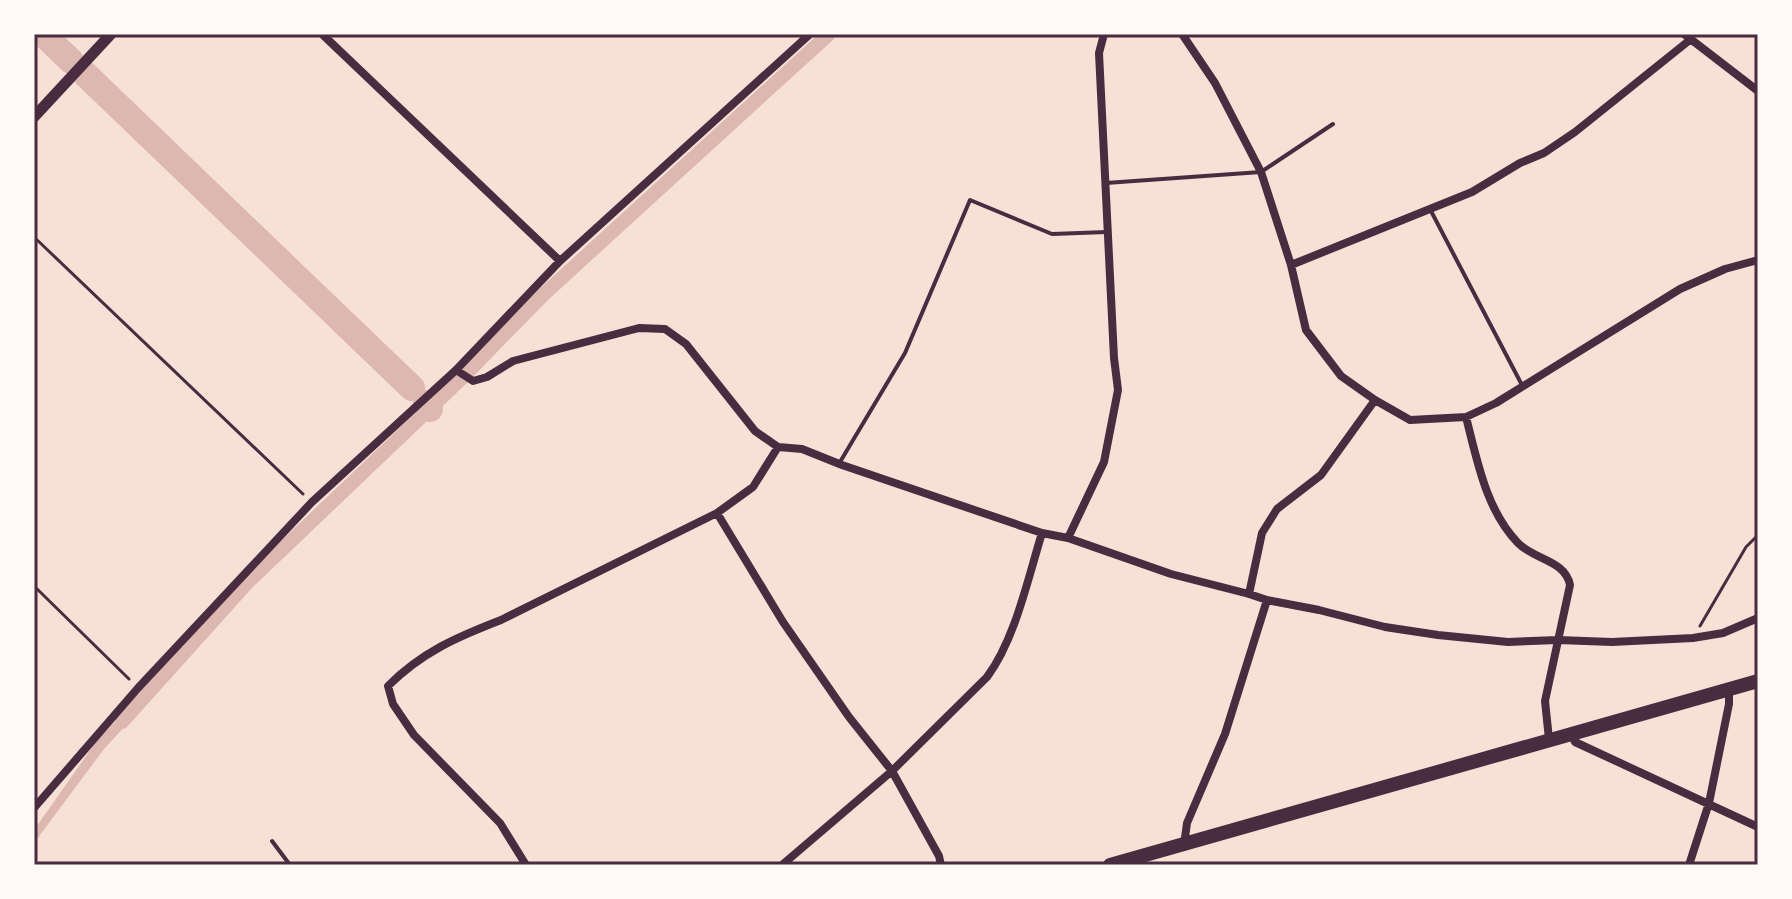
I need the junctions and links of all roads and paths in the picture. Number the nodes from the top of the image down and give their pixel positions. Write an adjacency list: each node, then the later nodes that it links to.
1 (111, 34): 8 (street)
2 (322, 34): 16 (street)
3 (810, 34): 16 (street)
4 (1104, 34): 11 (street)
5 (1182, 34): 10 (street)
6 (1688, 36): 7 (street); 12 (street)
7 (1758, 91)
8 (34, 117)
9 (1333, 124): 10 (lane)
10 (1261, 172): 11 (lane); 17 (street)
11 (1104, 183): 13 (street)
12 (1430, 209): 17 (street); 19 (lane)
13 (1107, 232): 23 (lane); 28 (street)
14 (34, 237): 24 (path)
15 (1758, 260): 19 (street)
16 (560, 261): 18 (street)
17 (1291, 265): 20 (street)
18 (463, 375): 22 (street); 24 (street)
19 (1523, 387): 21 (street)
20 (1375, 400): 21 (street); 30 (street)
21 (1466, 417): 34 (street)
22 (778, 447): 23 (street); 25 (street)
23 (839, 464): 26 (street)
24 (312, 502): 36 (street)
25 (717, 513): 40 (street); 48 (street)
26 (1042, 533): 28 (street); 40 (street)
27 (1758, 535): 33 (path)
28 (1068, 538): 30 (street)
29 (34, 586): 36 (path)
30 (1249, 594): 31 (street)
31 (1267, 600): 34 (street); 45 (street)
32 (1758, 618): 33 (street)
33 (1693, 638): 34 (street)
34 (1558, 640): 39 (street)
35 (1758, 681): 37 (highway)
36 (138, 688): 42 (street)
37 (1729, 689): 38 (highway); 41 (street)
38 (1571, 734): 39 (highway); 41 (street)
39 (1549, 739): 45 (highway)
40 (892, 771): 49 (street); 50 (street)
41 (1709, 803): 43 (street); 51 (street)
42 (34, 808)
43 (1758, 827)
44 (272, 841): 47 (lane)
45 (1184, 845): 46 (highway)
46 (1117, 864)
47 (290, 865)
48 (524, 865)
49 (782, 865)
50 (941, 865)
51 (1689, 865)

